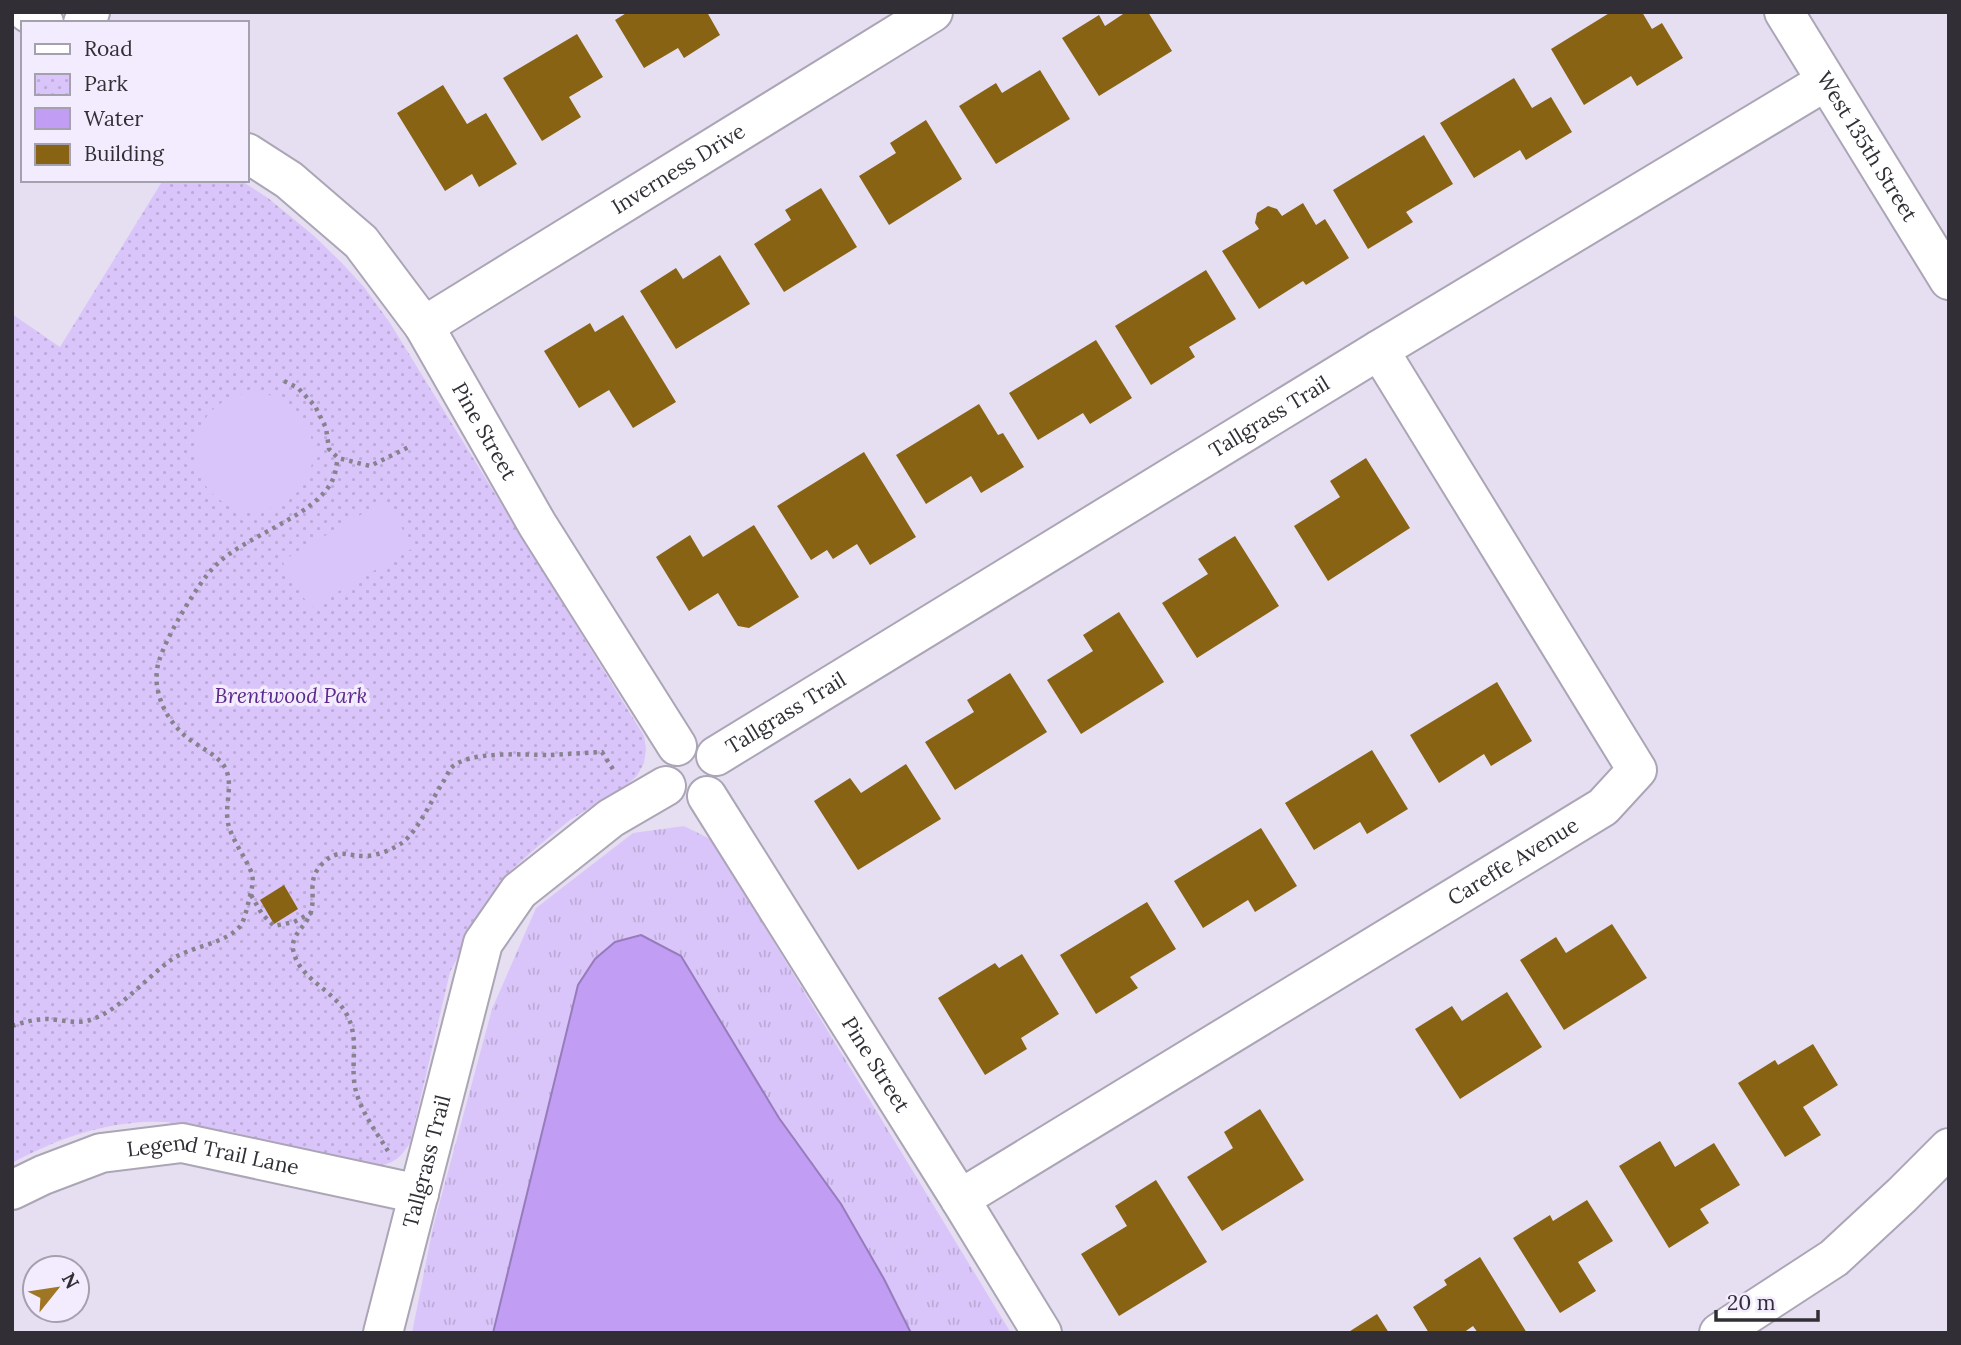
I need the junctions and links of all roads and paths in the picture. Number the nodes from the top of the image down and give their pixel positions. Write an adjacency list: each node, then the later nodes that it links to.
1 (933, 12): 6 (street, Inverness Drive)
2 (1784, 12): 3 (street, West 135th Street)
3 (1826, 81): 5 (street, West 135th Street); 7 (street, Tallgrass Trail)
4 (248, 154): 6 (street, Pine Street)
5 (1949, 280)
6 (424, 326): 11 (street, Pine Street)
7 (1379, 350): 12 (street, Tallgrass Trail); 22 (street, Careffe Avenue)
8 (284, 381): 10 (path)
9 (411, 446): 10 (path)
10 (338, 458): 16 (path)
11 (677, 746): 12 (street); 14 (street)
12 (716, 756): 15 (street)
13 (614, 771): 17 (path)
14 (666, 786): 15 (street); 21 (street, Tallgrass Trail)
15 (707, 796): 22 (street, Pine Street)
16 (251, 894): 17 (path); 18 (path)
17 (311, 913): 21 (path)
18 (12, 1026)
19 (1949, 1148): 25 (street)
20 (12, 1190): 21 (street, Legend Trail Lane)
21 (419, 1194): 23 (street, Tallgrass Trail)
22 (960, 1199): 24 (street, Pine Street)
23 (383, 1333)
24 (1042, 1333)
25 (1718, 1333)

